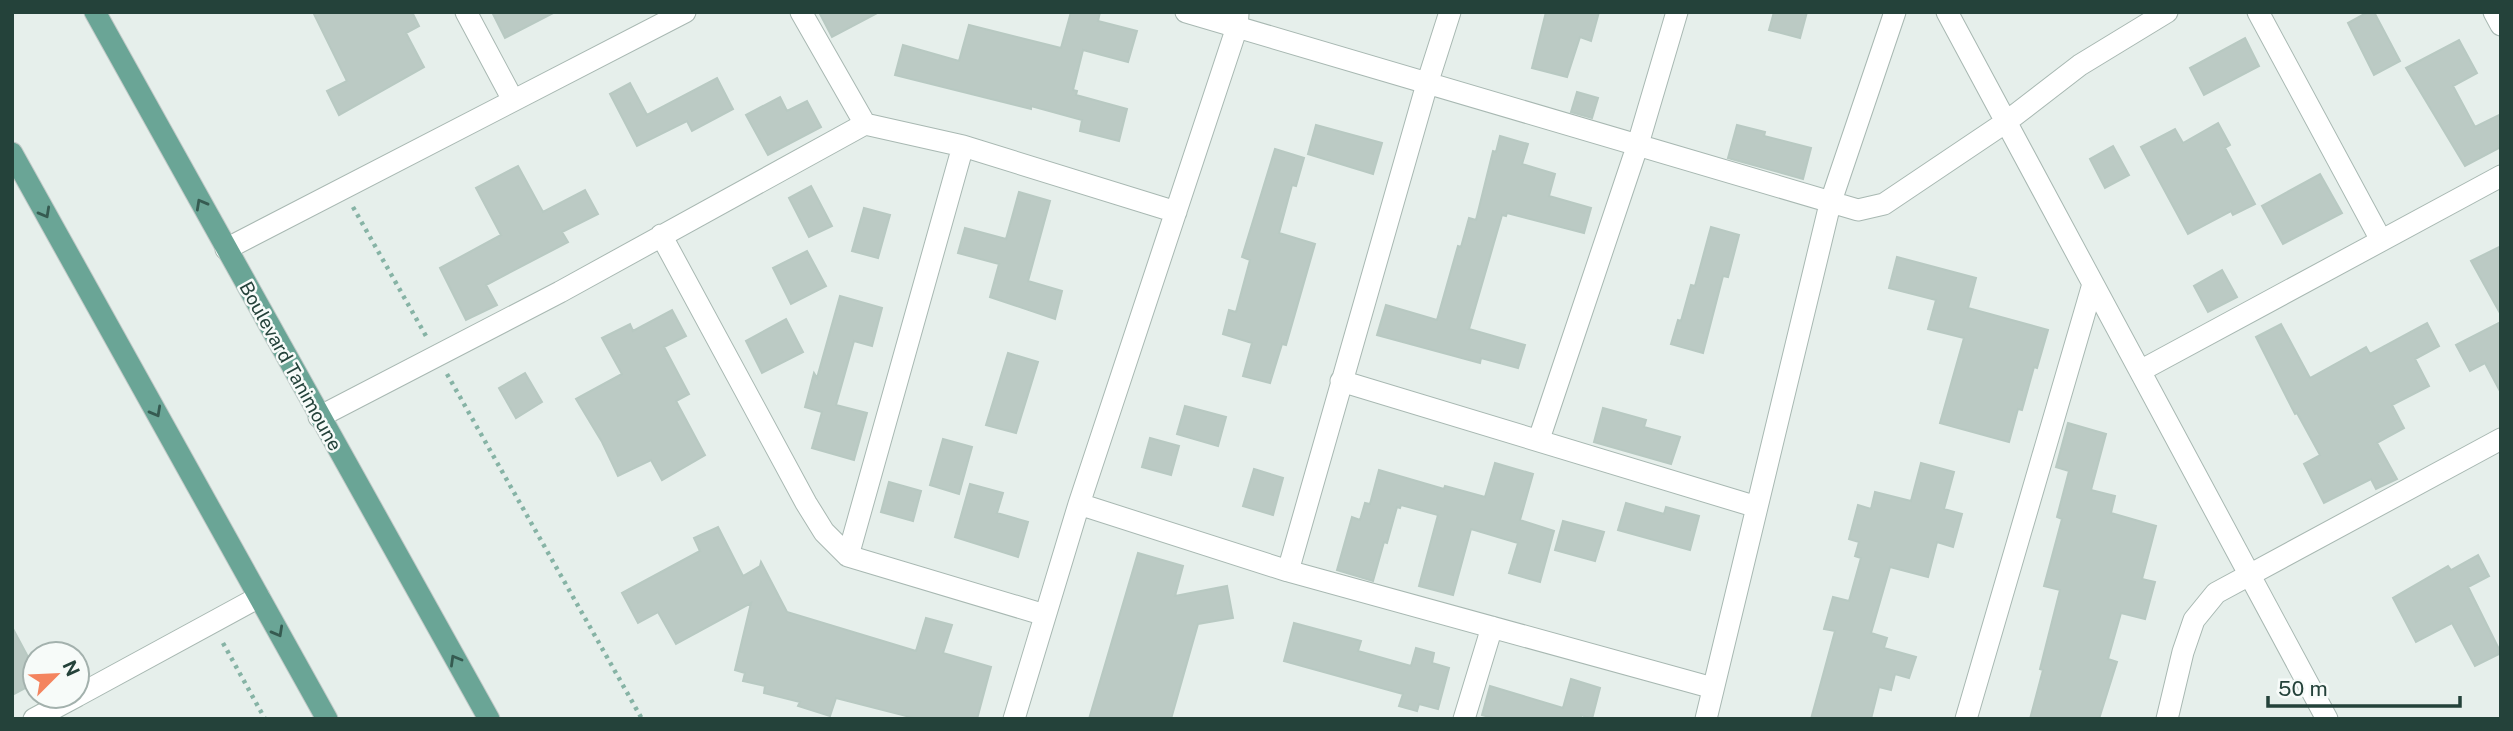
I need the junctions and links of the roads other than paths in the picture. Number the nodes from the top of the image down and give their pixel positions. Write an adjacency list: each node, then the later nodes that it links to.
1 (95, 12): 27 (main road, Boulevard Tanimoune, one-way to 1)
2 (466, 12): 16 (street)
3 (685, 12): 16 (street)
4 (801, 12): 18 (street)
5 (1186, 12): 13 (street)
6 (1450, 12): 15 (street)
7 (1677, 12): 19 (street)
8 (1895, 12): 23 (street)
9 (1947, 12): 17 (street)
10 (2166, 12): 17 (street)
11 (2258, 12): 26 (street)
12 (2494, 12): 14 (street)
13 (1238, 20): 15 (street); 24 (street)
14 (2501, 25)
15 (1427, 84): 19 (street); 30 (street)
16 (513, 100): 27 (street)
17 (2006, 122): 23 (street); 28 (street)
18 (865, 124): 20 (street); 25 (street)
19 (1638, 144): 23 (street); 32 (street)
20 (962, 146): 24 (street); 36 (street)
21 (12, 153): 39 (main road, one-way to 39)
22 (2501, 176): 26 (street)
23 (1830, 204): 35 (street)
24 (1176, 212): 34 (street)
25 (661, 235): 31 (street); 36 (street)
26 (2381, 240): 29 (street)
27 (226, 249): 31 (main road, Boulevard Tanimoune)
28 (2093, 284): 29 (street); 51 (street)
29 (2140, 371): 38 (street)
30 (1341, 381): 32 (street); 37 (street)
31 (319, 416): 47 (main road, Boulevard Tanimoune, one-way to 31)
32 (1539, 439): 35 (street)
33 (2501, 439): 38 (street)
34 (1079, 504): 37 (street); 40 (street)
35 (1758, 507): 42 (street)
36 (848, 556): 40 (street)
37 (1287, 571): 41 (street)
38 (2249, 573): 52 (street); 53 (street)
39 (259, 597): 43 (street); 46 (main road, one-way to 46)
40 (1045, 615): 48 (street)
41 (1492, 627): 42 (street); 49 (street)
42 (1713, 688): 50 (street)
43 (91, 689)
44 (51, 710): 45 (street)
45 (34, 719)
46 (327, 719)
47 (489, 719)
48 (1014, 719)
49 (1464, 719)
50 (1706, 719)
51 (1966, 719)
52 (2167, 719)
53 (2327, 719)

